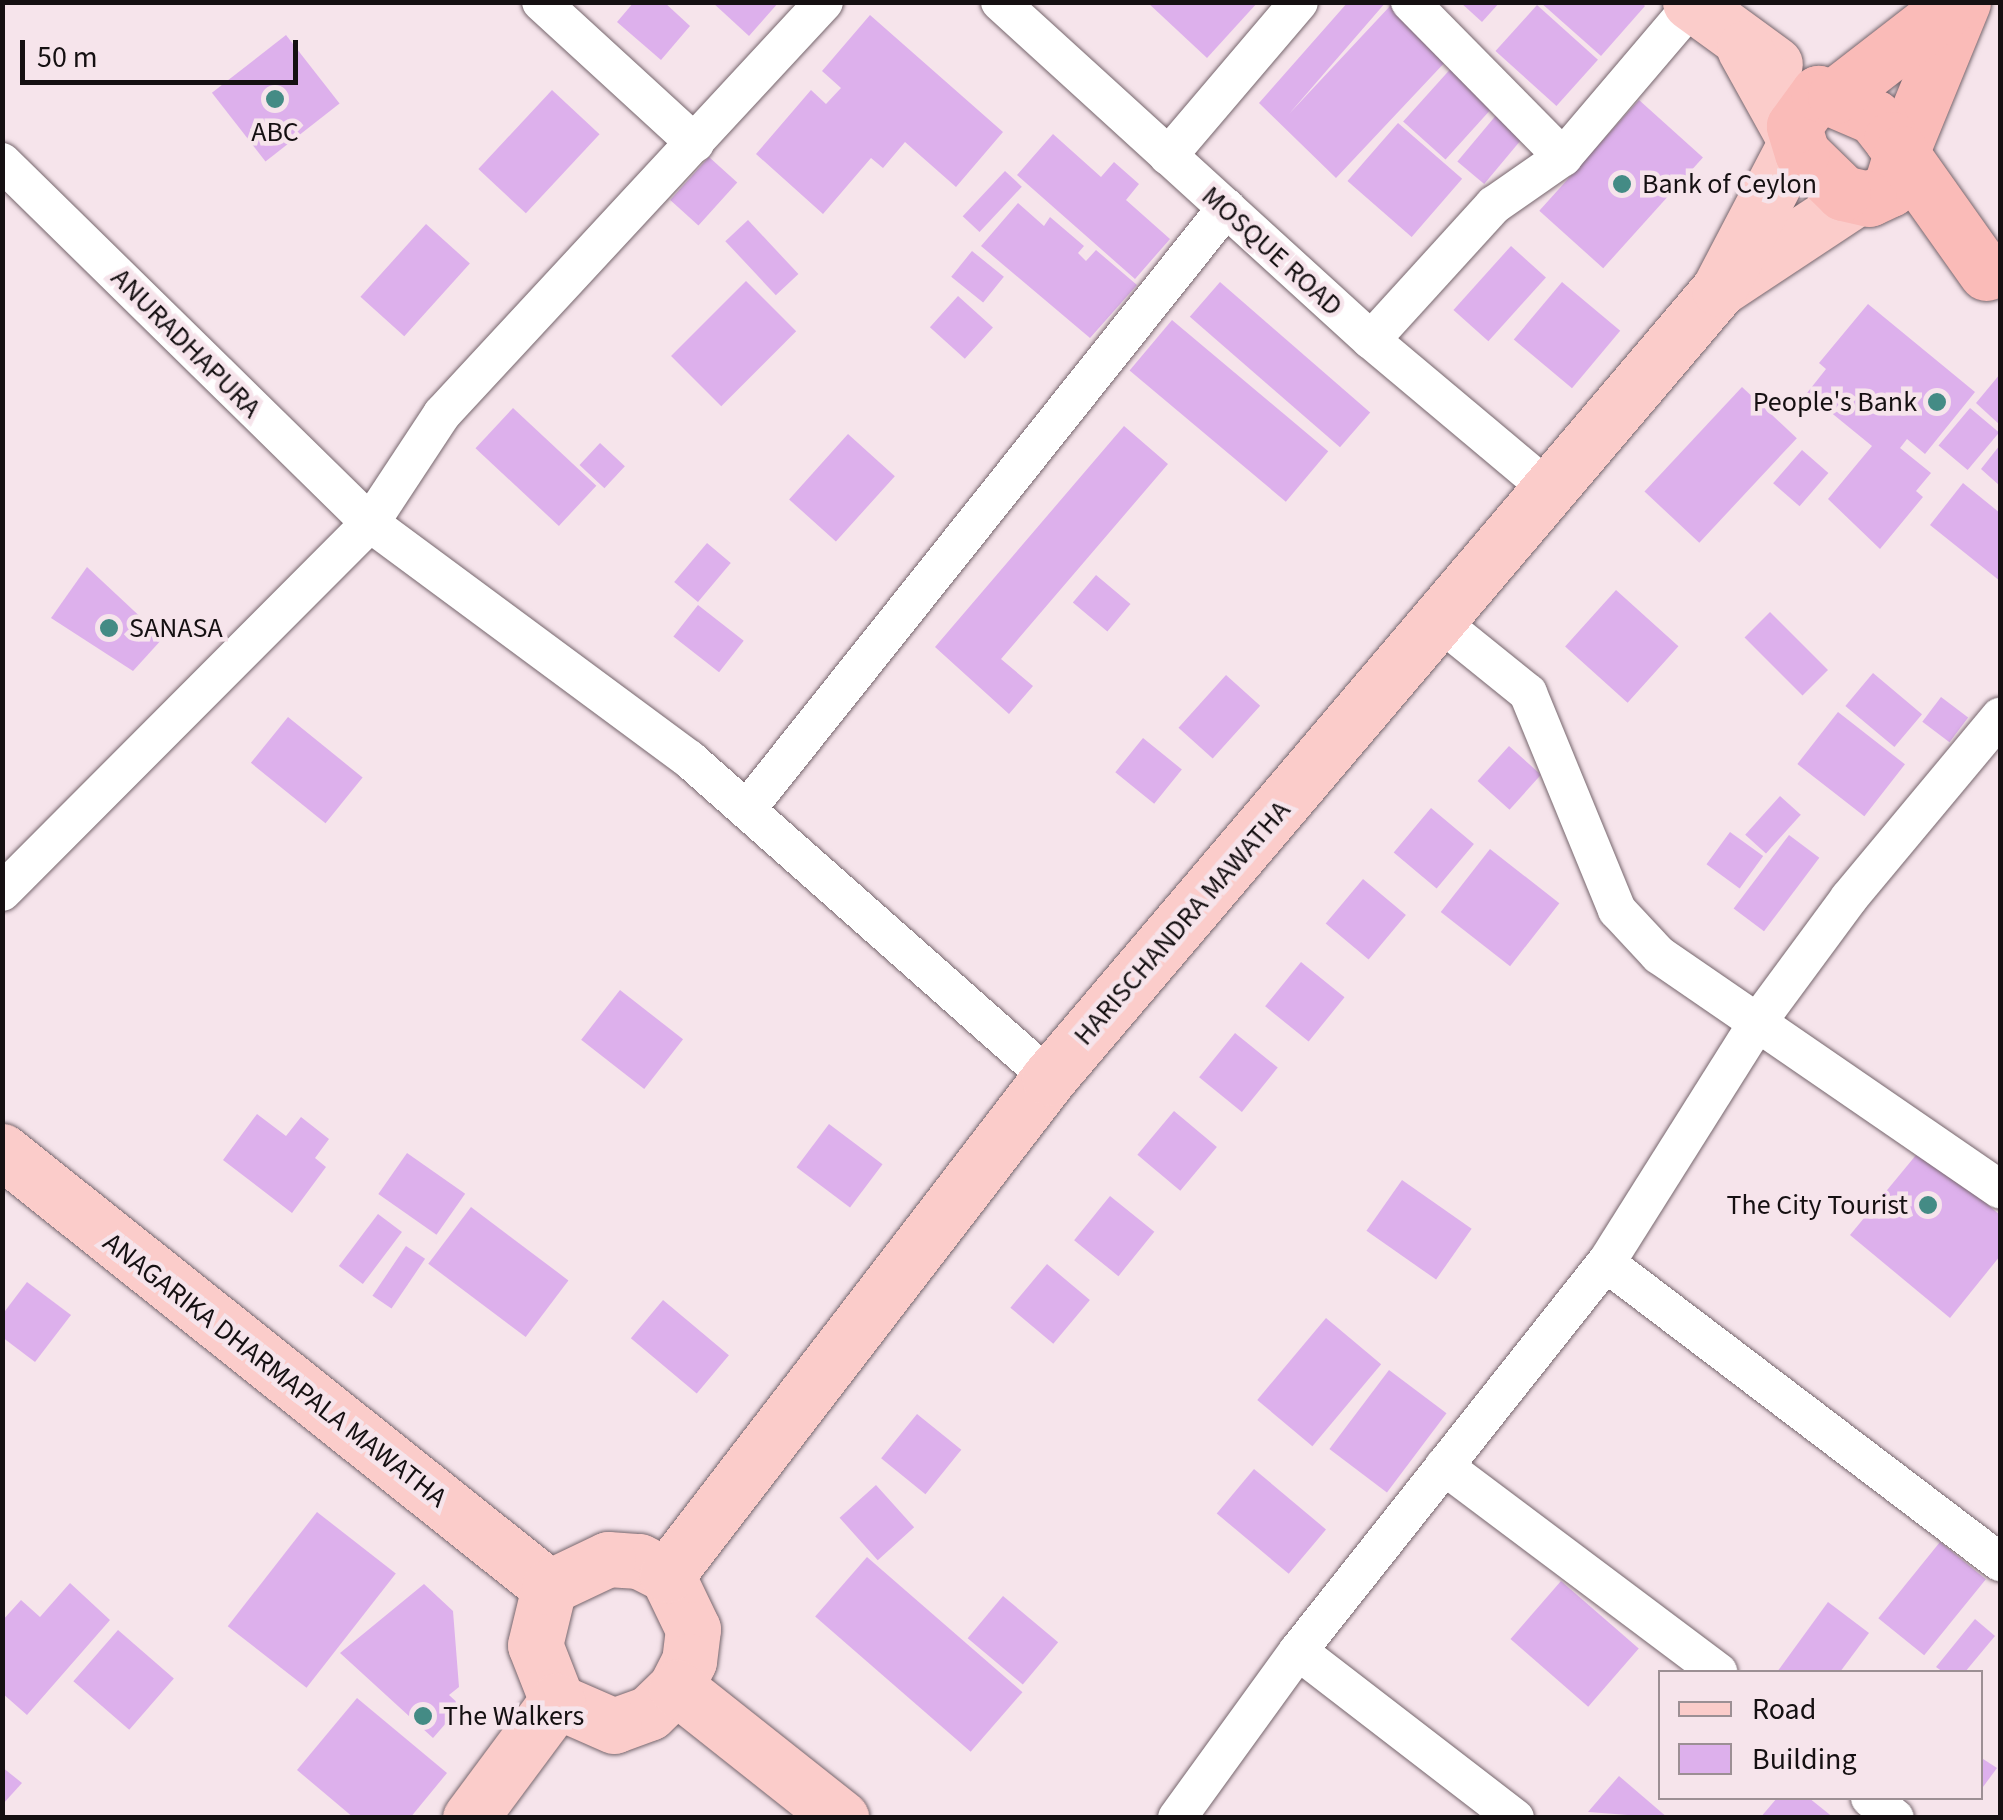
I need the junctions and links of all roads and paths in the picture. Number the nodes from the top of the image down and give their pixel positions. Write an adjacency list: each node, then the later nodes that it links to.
1 (542, 2): 11 (street)
2 (824, 2): 11 (street)
3 (1000, 2): 13 (street, MOSQUE ROAD)
4 (1299, 2): 13 (street)
5 (1410, 2): 14 (street)
6 (1959, 2): 9 (highway); 12 (highway)
7 (1692, 3): 8 (main road); 14 (street)
8 (1744, 48): 9 (main road); 10 (main road)
9 (1835, 96): 10 (highway); 12 (highway)
10 (1796, 142): 16 (highway); 19 (main road, HARISCHANDRA MAWATHA)
11 (694, 144): 22 (street)
12 (1900, 153): 16 (highway); 18 (highway)
13 (1168, 156): 17 (street, MOSQUE ROAD)
14 (1563, 157): 20 (street)
15 (2, 162): 22 (street, ANURADHAPURA)
16 (1856, 199): 18 (highway); 19 (main road, HARISCHANDRA MAWATHA)
17 (1226, 208): 20 (street, MOSQUE ROAD); 25 (street)
18 (1993, 278)
19 (1720, 289): 21 (main road, HARISCHANDRA MAWATHA)
20 (1371, 340): 21 (street, MOSQUE ROAD)
21 (1552, 491): 23 (main road, HARISCHANDRA MAWATHA)
22 (370, 523): 25 (street, ANURADHAPURA); 26 (street)
23 (1440, 622): 27 (street); 28 (main road, HARISCHANDRA MAWATHA)
24 (2000, 717): 27 (street)
25 (746, 809): 28 (street, ANURADHAPURA)
26 (2, 892)
27 (1757, 1023): 30 (street); 31 (street)
28 (1049, 1078): 34 (main road, HARISCHANDRA MAWATHA)
29 (2, 1151): 35 (main road, ANAGARIKA DHARMAPALA MAWATHA)
30 (2000, 1189)
31 (1606, 1263): 32 (street); 33 (street)
32 (1444, 1466): 36 (street); 37 (street)
33 (2000, 1562)
34 (667, 1575): 35 (main road); 38 (main road)
35 (549, 1587): 39 (main road)
36 (1298, 1651): 43 (street); 44 (street)
37 (1715, 1670)
38 (676, 1687): 39 (main road); 42 (main road)
39 (556, 1701): 41 (main road)
40 (1872, 1800): 45 (street)
41 (470, 1818)
42 (841, 1818)
43 (1177, 1818)
44 (1515, 1818)
45 (1895, 1818)

